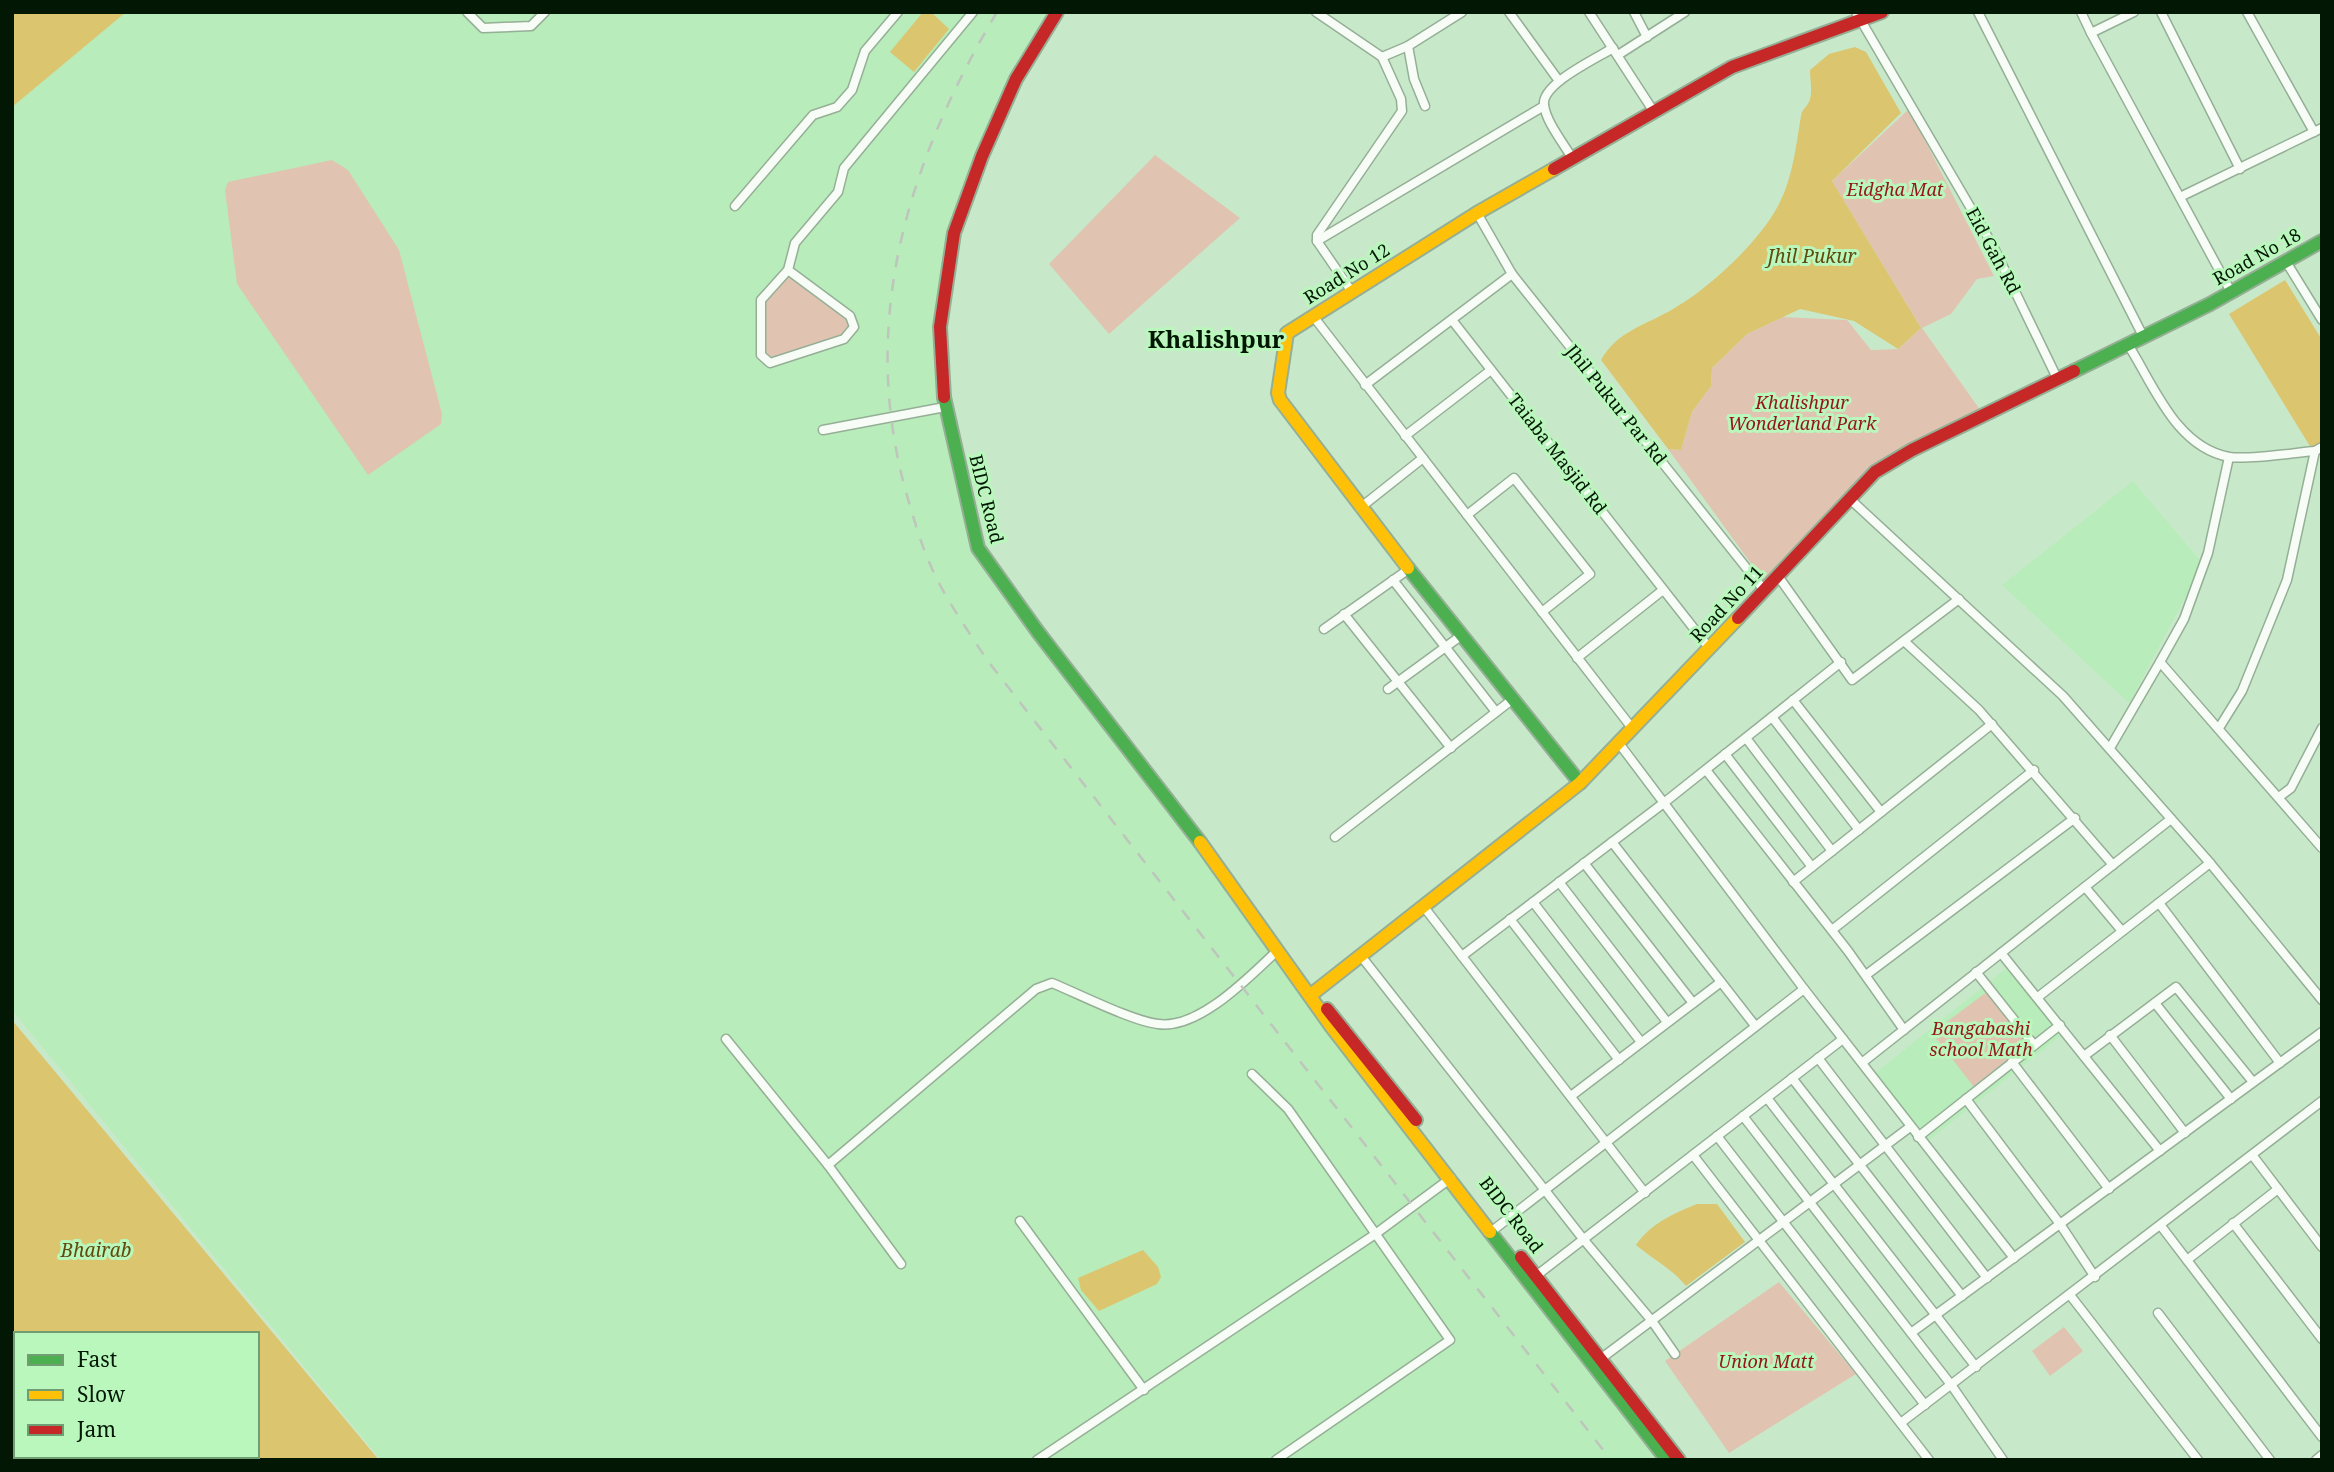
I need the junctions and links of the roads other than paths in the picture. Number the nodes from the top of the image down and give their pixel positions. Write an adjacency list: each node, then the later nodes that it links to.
1 (467, 12): 2 (street)
2 (545, 12)
3 (898, 12): 33 (street)
4 (973, 12): 38 (street)
5 (1057, 12): 51 (street, BIDC Road)
6 (1316, 12): 24 (street)
7 (1462, 12): 22 (street)
8 (1509, 12): 25 (street)
9 (1590, 12): 23 (street)
10 (1634, 12): 21 (street)
11 (1685, 12): 18 (street)
12 (1882, 12): 19 (street, Road No 12)
13 (1978, 12): 46 (street)
14 (2081, 12): 20 (street)
15 (2134, 12): 20 (street)
16 (2161, 12): 31 (street)
17 (2247, 12): 29 (street)
18 (1675, 15): 21 (street)
19 (1858, 16): 28 (street, Road No 12); 49 (street, Eid Gah Rd)
20 (2091, 33): 32 (street)
21 (1647, 37): 23 (street)
22 (1408, 46): 24 (street); 26 (street)
23 (1616, 52): 25 (street); 28 (street)
24 (1382, 57): 35 (street)
25 (1559, 82): 27 (street)
26 (1425, 106)
27 (1544, 106): 30 (street); 35 (street)
28 (1654, 112): 30 (street, Road No 12)
29 (2318, 130): 31 (street)
30 (1572, 159): 34 (street, Road No 12)
31 (2240, 169): 32 (street)
32 (2180, 197): 41 (street)
33 (735, 206)
34 (1477, 213): 39 (street, Jhil Pukur Par Rd); 40 (street, Road No 12)
35 (1317, 241): 40 (street)
36 (2322, 241): 37 (street, Road No 18)
37 (2285, 260): 41 (street, Road No 18); 45 (street)
38 (788, 270): 38 (street)
39 (1512, 274): 44 (street); 64 (street, Jhil Pukur Par Rd)
40 (1352, 292): 43 (street, Road No 12)
41 (2231, 292): 42 (street, Road No 18)
42 (2210, 304): 46 (street, Road No 11)
43 (1313, 316): 50 (street); 58 (street, Road No 12)
44 (1452, 320): 48 (street, Taiaba Masjid Rd); 50 (street)
45 (2322, 320)
46 (2143, 335): 47 (street, Road No 11)
47 (2127, 344): 49 (street, Road No 11); 55 (street)
48 (1491, 370): 53 (street); 63 (street, Taiaba Masjid Rd)
49 (2057, 378): 57 (street, Road No 11)
50 (1366, 385): 53 (street)
51 (945, 407): 52 (street); 117 (street, BIDC Road)
52 (823, 430)
53 (1405, 436): 56 (street)
54 (2318, 449): 55 (street); 85 (street)
55 (2229, 457): 75 (street)
56 (1423, 458): 58 (street); 59 (street)
57 (1851, 500): 61 (street, Road No 11); 65 (street)
58 (1360, 508): 60 (street, Road No 12)
59 (1467, 515): 66 (street); 66 (street)
60 (1409, 569): 62 (street); 69 (street, Road No 12)
61 (1777, 576): 64 (street, Road No 11); 74 (street)
62 (1393, 580): 67 (street); 71 (street)
63 (1663, 590): 72 (street, Taiaba Masjid Rd); 73 (street)
64 (1764, 590): 72 (street, Road No 11)
65 (1959, 599): 70 (street); 89 (street)
66 (1542, 612): 73 (street)
67 (1343, 614): 68 (street); 76 (street)
68 (1324, 629)
69 (1462, 635): 71 (street); 78 (street, Road No 12)
70 (1904, 641): 74 (street); 82 (street)
71 (1445, 647): 76 (street); 80 (street)
72 (1710, 649): 83 (street, Road No 11)
73 (1577, 658): 83 (street)
74 (1841, 662): 79 (street)
75 (2160, 662): 85 (street); 89 (street)
76 (1397, 682): 77 (street); 88 (street)
77 (1388, 689)
78 (1513, 699): 80 (street); 93 (street, Road No 12)
79 (1793, 700): 81 (street); 96 (street)
80 (1496, 712): 88 (street)
81 (1772, 717): 86 (street); 99 (street)
82 (1992, 724): 92 (street); 96 (street)
83 (1632, 728): 87 (street, Road No 11)
84 (2322, 728): 94 (street)
85 (2219, 729): 94 (street)
86 (1746, 738): 90 (street); 103 (street)
87 (1618, 742): 93 (street, Road No 11); 95 (street)
88 (1451, 748): 100 (street)
89 (2110, 748): 98 (street)
90 (1725, 754): 91 (street); 107 (street)
91 (1706, 770): 95 (street); 108 (street)
92 (2034, 770): 97 (street); 115 (street)
93 (1580, 783): 113 (street, Road No 11)
94 (2279, 797): 102 (street)
95 (1665, 802): 101 (street); 124 (street)
96 (1881, 812): 99 (street)
97 (2075, 818): 106 (street); 122 (street)
98 (2171, 819): 105 (street); 106 (street)
99 (1859, 830): 103 (street)
100 (1335, 836)
101 (1612, 842): 104 (street); 123 (street)
102 (2322, 848)
103 (1832, 851): 107 (street)
104 (1584, 863): 109 (street); 128 (street)
105 (2210, 863): 112 (street); 127 (street)
106 (2113, 864): 110 (street)
107 (1812, 867): 108 (street)
108 (1793, 882): 115 (street)
109 (1559, 883): 111 (street); 130 (street)
110 (2085, 887): 116 (street); 118 (street)
111 (1533, 902): 114 (street); 138 (street)
112 (2159, 903): 116 (street); 145 (street)
113 (1424, 907): 119 (street, Road No 11); 120 (street)
114 (1510, 919): 120 (street); 142 (street)
115 (1832, 930): 122 (street)
116 (2122, 931): 126 (street)
117 (1278, 950): 125 (street, BIDC Road); 164 (street)
118 (2001, 953): 121 (street); 126 (street)
119 (1361, 956): 125 (street, Road No 11); 170 (street)
120 (1462, 956): 149 (street)
121 (1976, 972): 133 (street); 139 (street)
122 (1866, 975): 133 (street)
123 (1721, 982): 128 (street); 131 (street)
124 (1804, 989): 136 (street); 159 (street)
125 (1312, 994): 166 (street, BIDC Road); 178 (street, BIDC Road)
126 (2038, 998): 132 (street)
127 (2322, 1000)
128 (1693, 1003): 130 (street)
129 (2155, 1003): 135 (street); 148 (street); 151 (street)
130 (1667, 1022): 138 (street)
131 (1753, 1023)
132 (2060, 1025): 139 (street); 140 (street)
133 (1904, 1030): 143 (street)
134 (2322, 1032): 145 (street)
135 (2110, 1035): 140 (street); 156 (street)
136 (1843, 1039): 141 (street); 143 (street)
137 (726, 1040): 164 (street)
138 (1641, 1042): 142 (street)
139 (2034, 1045): 144 (street)
140 (2084, 1056): 161 (street)
141 (1818, 1058): 147 (street); 160 (street)
142 (1619, 1060): 149 (street)
143 (1863, 1062): 155 (street)
144 (2012, 1062): 152 (street); 168 (street)
145 (2280, 1063): 148 (street)
146 (1252, 1074): 179 (street)
147 (1792, 1078): 150 (street); 165 (street)
148 (2253, 1083): 151 (street)
149 (1571, 1097): 159 (street)
150 (1767, 1098): 154 (street); 167 (street)
151 (2231, 1098): 156 (street)
152 (1966, 1099): 158 (street); 176 (street)
153 (2322, 1101): 163 (street)
154 (1743, 1116): 157 (street); 172 (street)
155 (1910, 1128): 158 (street); 160 (street)
156 (2185, 1133): 161 (street)
157 (1717, 1136): 162 (street); 174 (street)
158 (1918, 1137): 183 (street)
159 (1606, 1141): 170 (street); 171 (street)
160 (1885, 1147): 165 (street); 188 (street)
161 (2160, 1151): 168 (street)
162 (1693, 1155): 171 (street); 181 (street)
163 (2253, 1156): 169 (street); 177 (street)
164 (828, 1165): 185 (street)
165 (1860, 1165): 167 (street); 190 (street)
166 (1451, 1178): 178 (street, BIDC Road); 179 (street)
167 (1833, 1186): 172 (street); 192 (street)
168 (2109, 1189): 176 (street)
169 (2278, 1189): 175 (street); 182 (street)
170 (1546, 1190): 178 (street); 180 (street)
171 (1645, 1193): 180 (street)
172 (1809, 1204): 174 (street); 194 (street)
173 (1020, 1221): 200 (street)
174 (1784, 1222): 181 (street); 201 (street)
175 (2233, 1223): 184 (street); 195 (street)
176 (2060, 1224): 183 (street); 186 (street)
177 (2161, 1226): 184 (street); 186 (street)
178 (1495, 1229): 187 (street, BIDC Road)
179 (1374, 1235): 200 (street); 206 (street)
180 (1584, 1240): 187 (street); 193 (street)
181 (1758, 1242): 193 (street); 202 (street)
182 (2322, 1247)
183 (2014, 1258): 188 (street)
184 (2187, 1260): 203 (street)
185 (901, 1264)
186 (2095, 1276): 189 (street)
187 (1533, 1278): 197 (street, BIDC Road)
188 (1987, 1278): 190 (street)
189 (2070, 1295): 198 (street); 211 (street)
190 (1962, 1296): 192 (street)
191 (2158, 1314): 212 (street)
192 (1935, 1316): 194 (street); 198 (street)
193 (1652, 1321): 196 (street); 197 (street)
194 (1911, 1334): 199 (street)
195 (2322, 1339)
196 (1675, 1354)
197 (1597, 1362): 207 (street, BIDC Road); 208 (street, BIDC Road)
198 (1976, 1367): 199 (street)
199 (1952, 1386): 201 (street); 210 (street)
200 (1144, 1390): 205 (street)
201 (1925, 1405): 202 (street)
202 (1902, 1422): 209 (street)
203 (2322, 1437)
204 (2322, 1455): 213 (street)
205 (1037, 1460)
206 (1276, 1460)
207 (1667, 1460)
208 (1679, 1460)
209 (1928, 1460)
210 (2003, 1460)
211 (2198, 1460)
212 (2270, 1460)
213 (2316, 1460)

